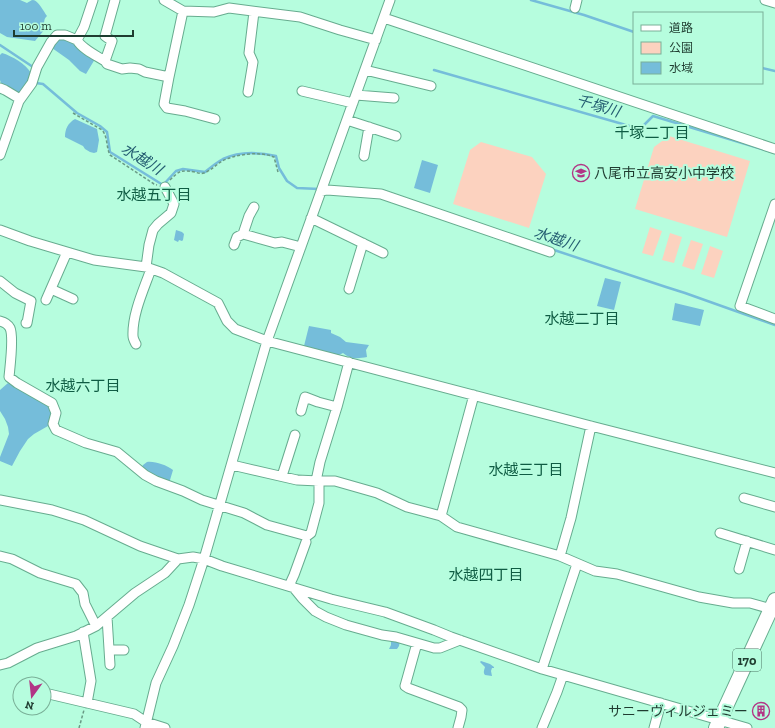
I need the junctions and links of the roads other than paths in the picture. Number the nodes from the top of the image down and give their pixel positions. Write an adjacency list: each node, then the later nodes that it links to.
1 (93, 0): 10 (street)
2 (115, 0): 12 (street)
3 (164, 0): 7 (street)
4 (390, 0): 9 (street)
5 (764, 0): 6 (street)
6 (775, 3)
7 (183, 11): 8 (street); 14 (street)
8 (254, 12): 11 (street); 18 (street)
9 (384, 18): 11 (street); 26 (street)
10 (77, 40): 12 (street); 20 (street)
11 (376, 40): 13 (street)
12 (105, 61): 14 (street)
13 (365, 70): 15 (street); 21 (street)
14 (169, 77): 22 (street)
15 (431, 86)
16 (0, 88): 20 (street)
17 (302, 91): 21 (street)
18 (248, 92)
19 (394, 98): 21 (street)
20 (20, 99): 27 (street)
21 (355, 99): 23 (street)
22 (215, 119)
23 (347, 120): 24 (street); 30 (street)
24 (369, 127): 25 (street); 28 (street)
25 (396, 136)
26 (775, 149)
27 (0, 155)
28 (364, 156)
29 (166, 187): 42 (street)
30 (321, 191): 33 (street); 40 (street)
31 (775, 204): 48 (street)
32 (254, 206): 35 (street)
33 (311, 218): 36 (street); 38 (street)
34 (0, 230): 39 (street)
35 (243, 234): 37 (street); 38 (street)
36 (363, 243): 41 (street); 45 (street)
37 (234, 245)
38 (301, 247): 51 (street)
39 (67, 252): 42 (street); 44 (street)
40 (550, 252)
41 (383, 253)
42 (149, 268): 51 (street); 52 (street)
43 (0, 281): 50 (street)
44 (51, 289): 46 (street); 47 (street)
45 (349, 289)
46 (73, 299)
47 (46, 300)
48 (775, 319)
49 (0, 321): 65 (street)
50 (26, 323)
51 (267, 340): 53 (street); 59 (street)
52 (136, 344)
53 (349, 362): 54 (street); 55 (street)
54 (474, 395): 57 (street); 67 (street)
55 (337, 407): 56 (street); 62 (street)
56 (301, 411)
57 (591, 426): 60 (street); 73 (street)
58 (295, 434): 61 (street)
59 (232, 465): 61 (street); 65 (street)
60 (775, 473)
61 (282, 476): 62 (street)
62 (318, 481): 65 (street); 67 (street)
63 (744, 498): 66 (street)
64 (0, 500): 74 (street)
65 (220, 506): 75 (street)
66 (775, 507)
67 (441, 516): 73 (street)
68 (720, 533): 69 (street)
69 (747, 541): 71 (street); 77 (street)
70 (306, 542): 78 (street)
71 (775, 550)
72 (0, 556): 81 (street)
73 (560, 556): 76 (street)
74 (178, 559): 75 (street); 80 (street)
75 (204, 559): 78 (street); 95 (street)
76 (577, 564): 79 (street); 89 (street)
77 (739, 569)
78 (291, 587): 83 (street); 84 (street)
79 (774, 606): 94 (highway, 170)
80 (107, 617): 81 (street); 85 (street)
81 (96, 626): 82 (street)
82 (83, 632): 87 (street); 92 (street)
83 (460, 640): 84 (street); 89 (street)
84 (417, 643): 97 (street)
85 (109, 650): 86 (street); 88 (street)
86 (124, 650)
87 (0, 665)
88 (110, 665)
89 (542, 669): 90 (street)
90 (563, 675): 93 (street); 98 (street)
91 (52, 695): 92 (street)
92 (86, 703): 95 (street)
93 (661, 703): 94 (street); 99 (street)
94 (718, 724): 100 (street)
95 (146, 725): 96 (street)
96 (165, 728)
97 (458, 728)
98 (542, 728)
99 (654, 728)
100 (747, 728)

